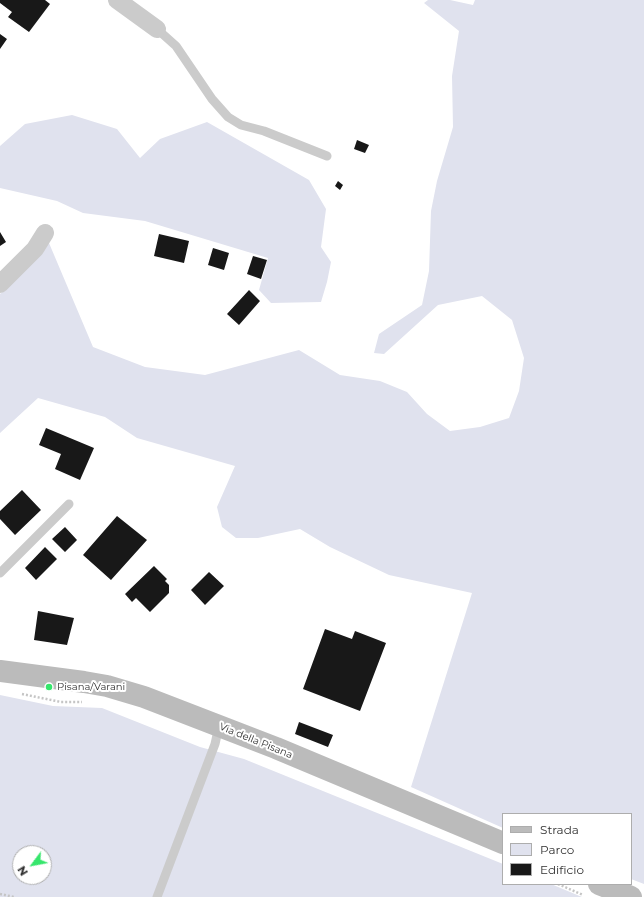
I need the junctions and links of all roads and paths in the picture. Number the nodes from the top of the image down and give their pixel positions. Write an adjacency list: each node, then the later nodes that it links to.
1 (117, 0): 2 (street)
2 (157, 29): 3 (lane)
3 (327, 156)
4 (45, 233): 5 (street)
5 (0, 284)
6 (69, 504): 7 (lane)
7 (0, 573)
8 (0, 671): 11 (main road, Via della Pisana)
9 (19, 694): 10 (path)
10 (87, 702)
11 (219, 726): 12 (main road, Via della Pisana); 17 (lane)
12 (502, 843)
13 (560, 885): 18 (path)
14 (601, 885): 19 (main road)
15 (0, 894): 16 (path)
16 (14, 897)
17 (158, 897)
18 (588, 897)
19 (631, 897)

